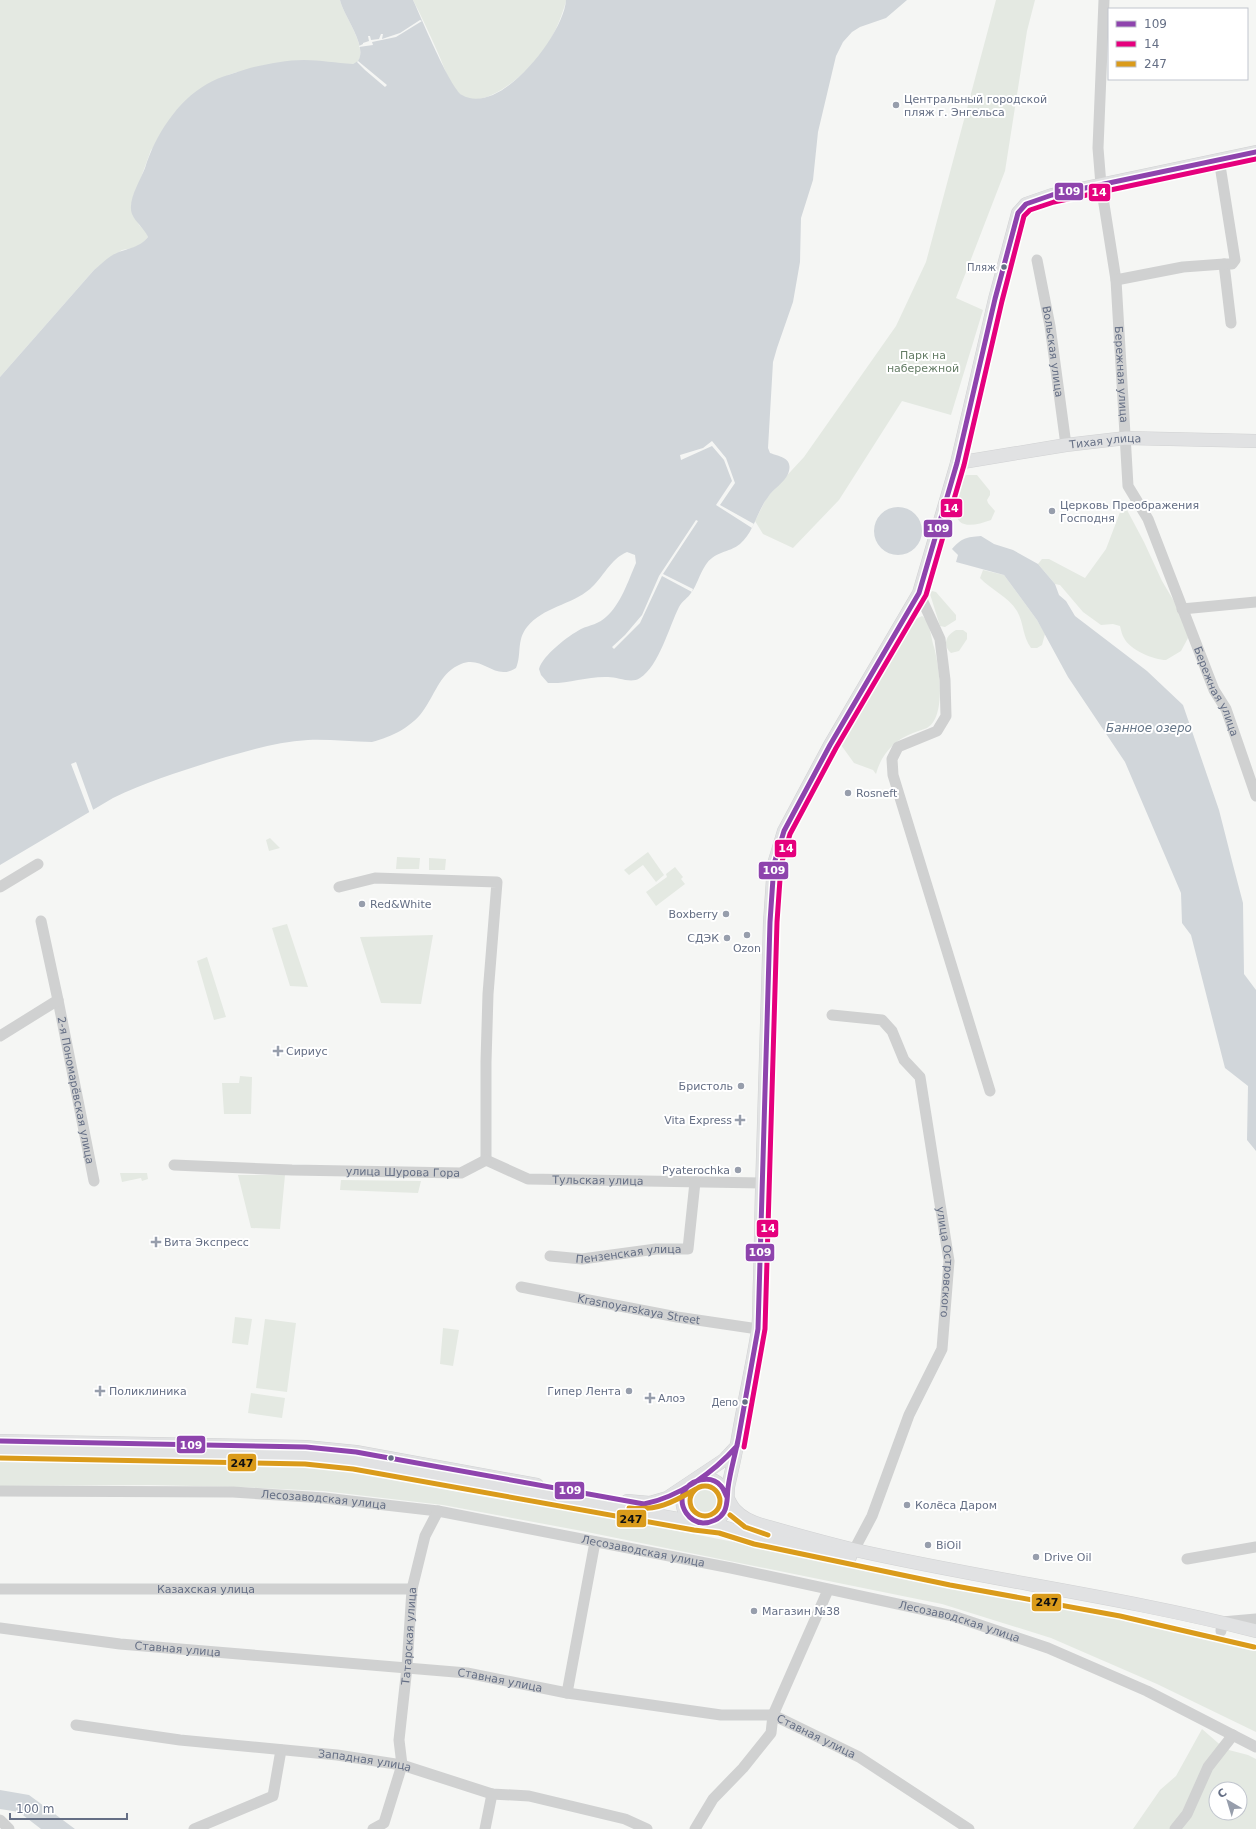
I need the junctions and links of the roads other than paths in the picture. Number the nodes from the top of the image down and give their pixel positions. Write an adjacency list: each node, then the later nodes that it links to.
1 (1104, 0): 4 (street, Бережная улица)
2 (1256, 152): 3 (main road)
3 (1219, 160): 4 (main road); 6 (street)
4 (1101, 185): 7 (street, Бережная улица); 12 (main road)
5 (1037, 260): 11 (street, Вольская улица)
6 (1224, 264): 7 (street); 8 (street)
7 (1116, 280): 9 (street, Бережная улица)
8 (1231, 323)
9 (1126, 438): 10 (main road, Тихая улица); 11 (main road, Тихая улица); 15 (street, Бережная улица)
10 (1256, 441)
11 (1066, 445): 12 (main road, Тихая улица)
12 (957, 463): 13 (main road)
13 (919, 593): 24 (street); 29 (main road)
14 (1256, 602): 15 (street)
15 (1182, 609): 16 (street, Бережная улица)
16 (1256, 796)
17 (38, 864): 18 (street)
18 (0, 887)
19 (339, 887): 25 (street)
20 (41, 921): 21 (street, 2-я Пономарёвская улица)
21 (58, 1000): 23 (street, 2-я Пономарёвская улица); 27 (street, 2-я Пономарёвская улица)
22 (832, 1015): 43 (street, улица Островского)
23 (0, 1036)
24 (990, 1091)
25 (486, 1160): 26 (street, улица Шурова Гора); 28 (street, Тульская улица)
26 (174, 1165)
27 (94, 1181)
28 (695, 1182): 29 (street, Тульская улица); 30 (street, Пензенская улица)
29 (762, 1183): 32 (main road)
30 (550, 1256)
31 (521, 1286): 32 (street, Krasnoyarskaya Street)
32 (758, 1329): 34 (main road)
33 (0, 1441): 36 (main road)
34 (737, 1446): 36 (main road); 38 (main road)
35 (0, 1451): 40 (main road)
36 (692, 1483): 38 (main road); 40 (main road)
37 (0, 1491): 39 (street, Лесозаводская улица)
38 (727, 1497): 40 (main road); 43 (main road)
39 (438, 1511): 41 (street, Лесозаводская улица); 46 (street, Татарская улица)
40 (702, 1523): 49 (main road)
41 (595, 1542): 47 (street, Лесозаводская улица); 54 (street)
42 (1256, 1548): 44 (street)
43 (854, 1550): 49 (main road)
44 (1187, 1559)
45 (0, 1589): 46 (street, Казахская улица)
46 (412, 1589): 53 (street, Татарская улица)
47 (828, 1590): 55 (street); 57 (street, Лесозаводская улица)
48 (1256, 1619): 49 (street)
49 (1222, 1626): 51 (main road); 52 (main road)
50 (0, 1628): 53 (street, Ставная улица)
51 (1256, 1631)
52 (1256, 1640)
53 (407, 1667): 54 (street, Ставная улица); 60 (street, Татарская улица)
54 (566, 1693): 55 (street, Ставная улица)
55 (773, 1715): 68 (street); 69 (street, Ставная улица)
56 (76, 1726): 59 (street, Западная улица)
57 (1233, 1735): 58 (street, Лесозаводская улица); 70 (street)
58 (1256, 1746)
59 (281, 1750): 60 (street, Западная улица); 64 (street)
60 (402, 1765): 61 (street, Западная улица); 65 (street)
61 (492, 1794): 66 (street); 67 (street, Западная улица)
62 (0, 1820): 63 (street)
63 (9, 1829)
64 (194, 1829)
65 (373, 1829)
66 (486, 1829)
67 (647, 1829)
68 (695, 1829)
69 (969, 1829)
70 (1175, 1829)

